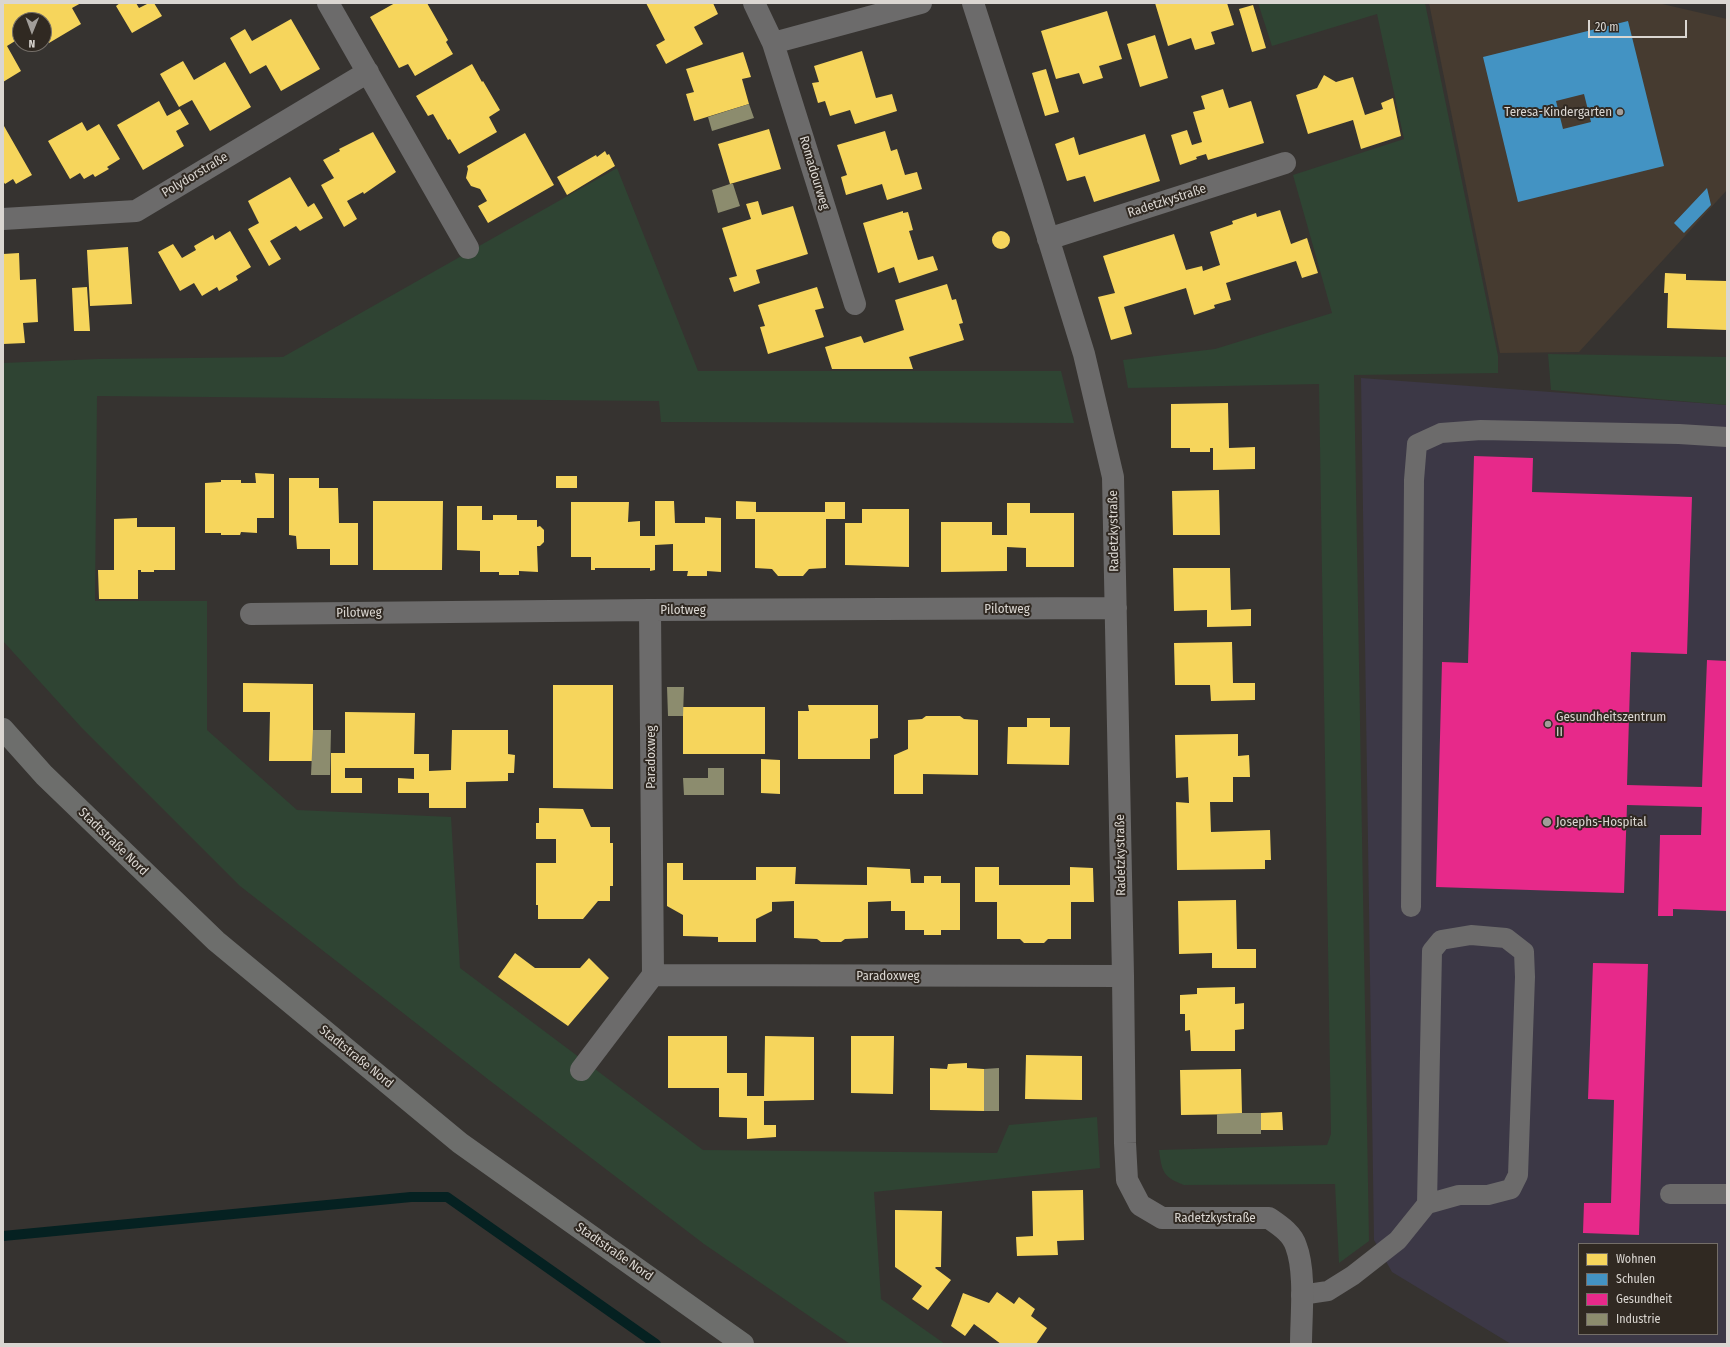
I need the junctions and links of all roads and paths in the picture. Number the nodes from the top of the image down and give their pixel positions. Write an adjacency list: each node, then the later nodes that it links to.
1 (328, 3): 6 (street)
2 (754, 3): 5 (street, Romadourweg)
3 (922, 3): 5 (street)
4 (973, 3): 9 (street, Radetzkystraße)
5 (773, 42): 11 (street, Romadourweg)
6 (368, 72): 8 (street, Polydorstraße); 10 (street)
7 (1285, 163): 9 (street, Radetzkystraße)
8 (3, 219)
9 (1048, 239): 13 (street, Radetzkystraße)
10 (468, 248)
11 (855, 304)
12 (1727, 437): 17 (lane)
13 (1116, 608): 14 (street, Pilotweg); 19 (street, Radetzkystraße)
14 (650, 610): 15 (street, Pilotweg); 18 (street, Paradoxweg)
15 (251, 614)
16 (3, 729): 25 (main road, Stadtstraße Nord)
17 (1411, 907)
18 (653, 975): 19 (street, Paradoxweg); 20 (street)
19 (1123, 976): 24 (street, Radetzkystraße)
20 (581, 1070)
21 (1670, 1194): 22 (lane)
22 (1727, 1194)
23 (1427, 1204): 23 (lane); 24 (lane)
24 (1301, 1295): 26 (street, Radetzkystraße)
25 (743, 1344)
26 (1301, 1344)

